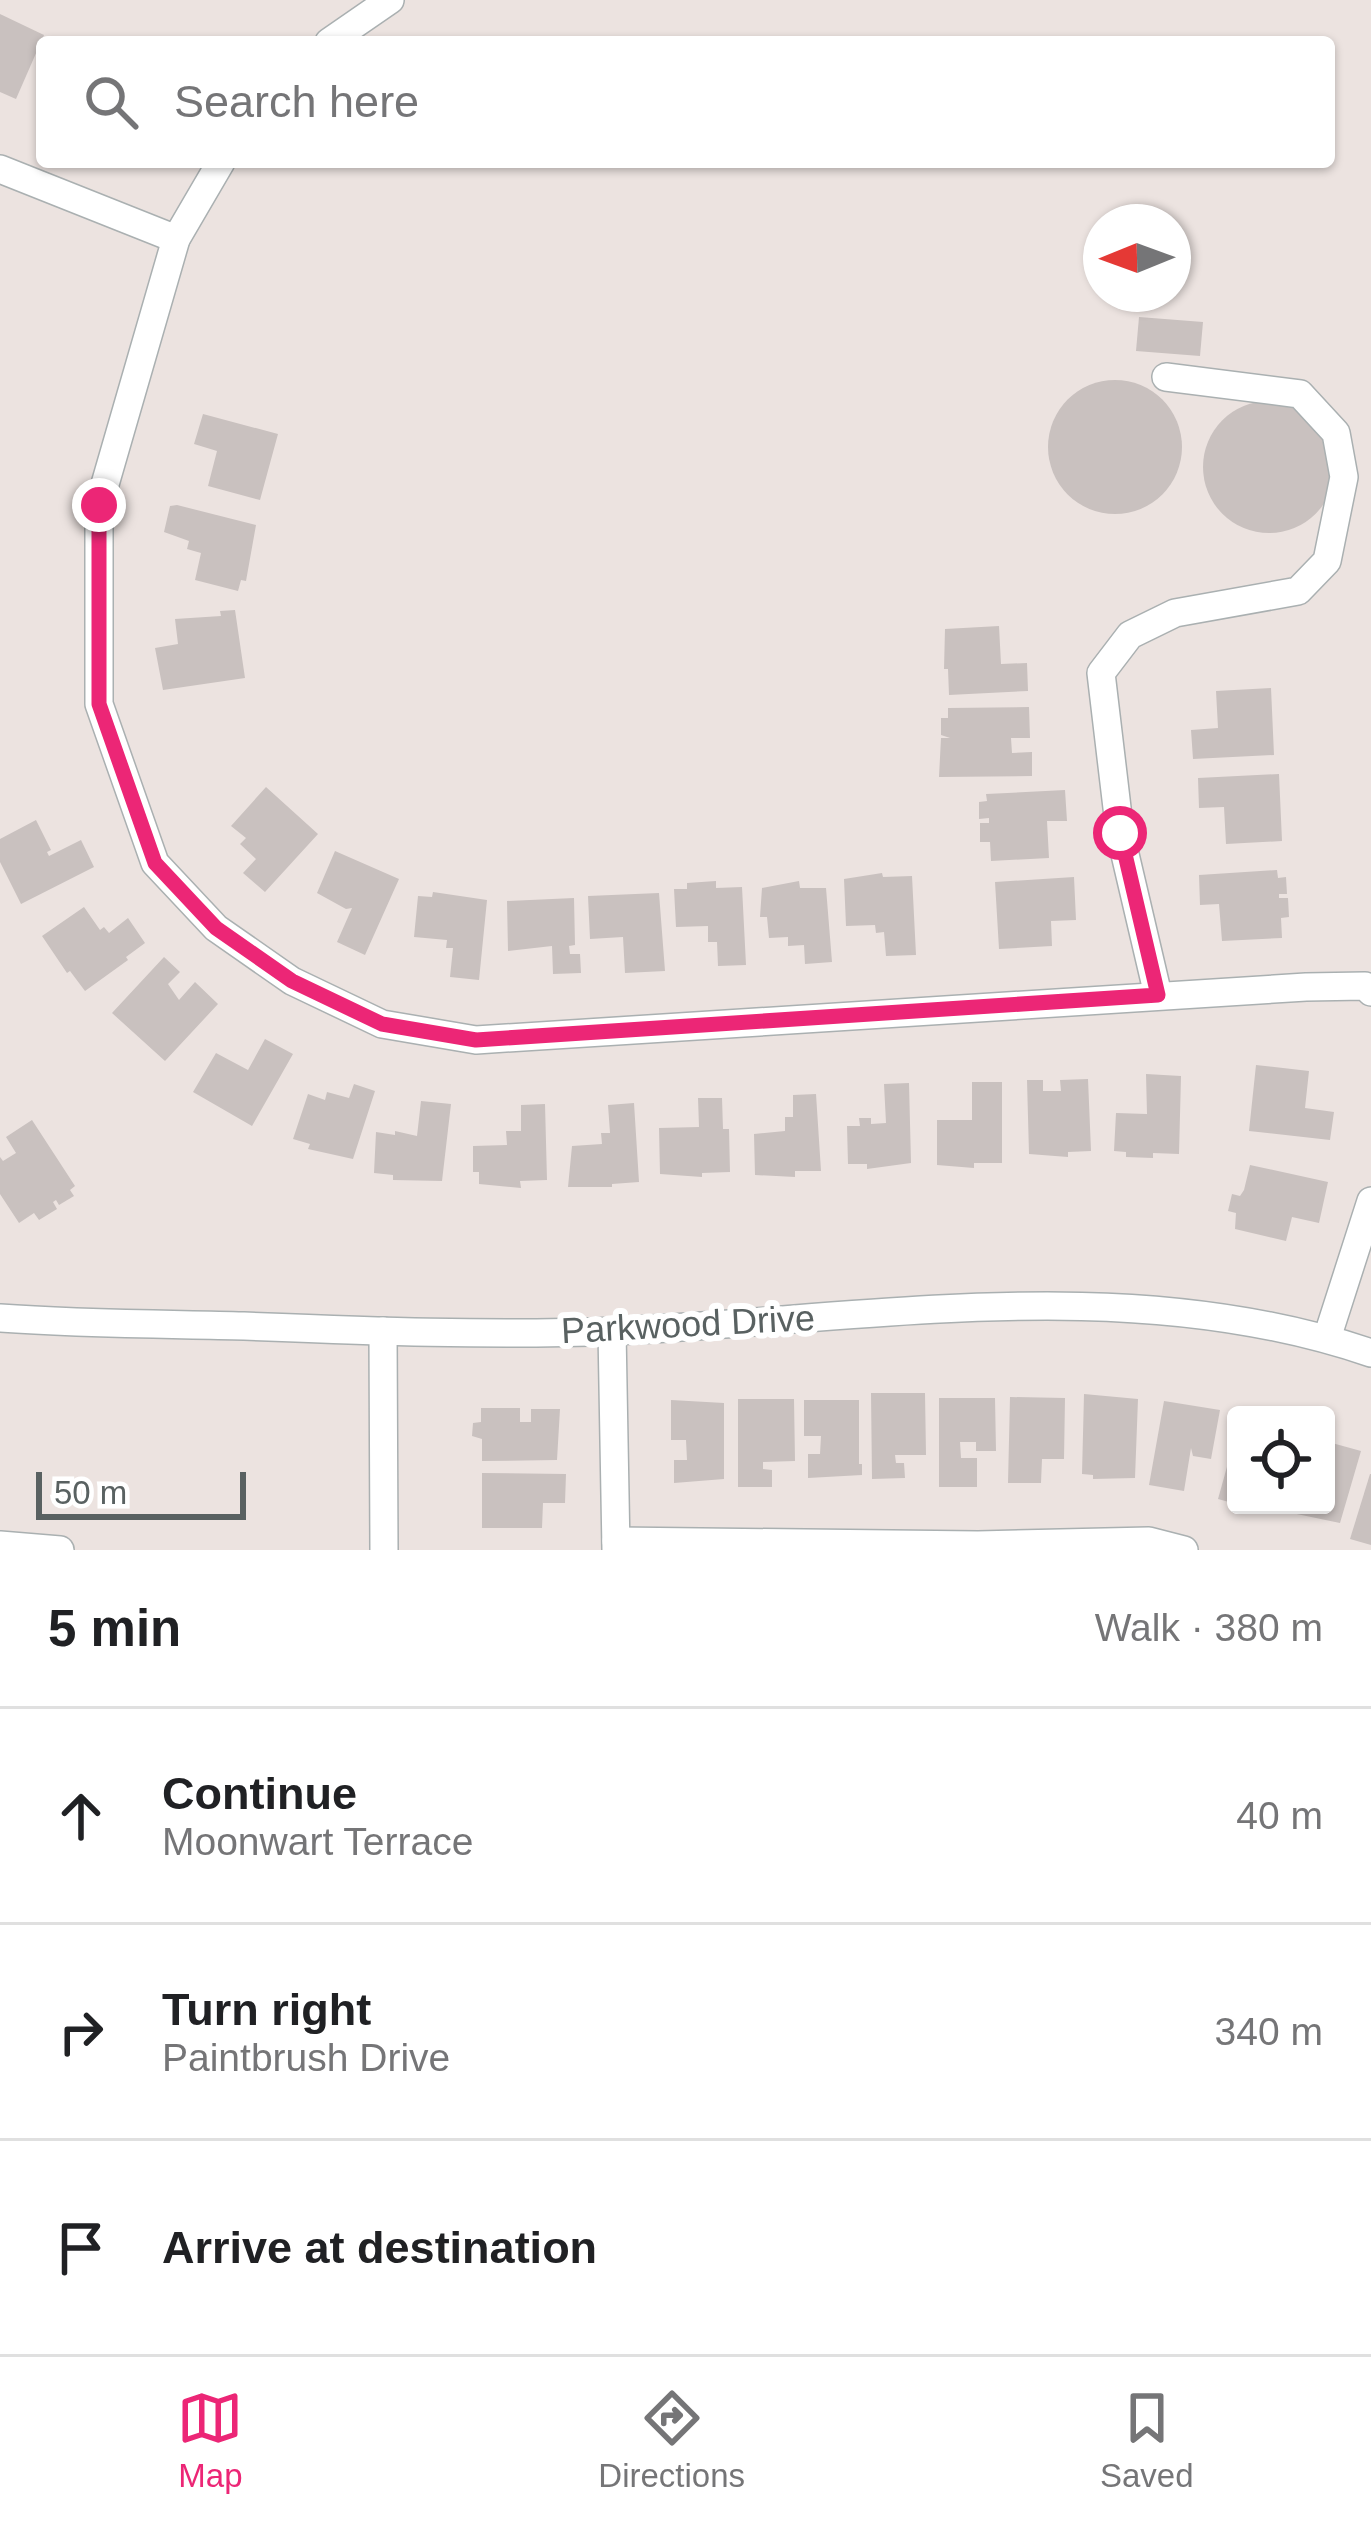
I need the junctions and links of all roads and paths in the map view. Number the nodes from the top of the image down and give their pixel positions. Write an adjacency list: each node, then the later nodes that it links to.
1 (390, 0): 2 (street)
2 (338, 36)
3 (217, 168): 5 (street)
4 (0, 169): 5 (street)
5 (176, 239): 8 (street)
6 (1166, 376): 8 (street)
7 (1371, 992): 8 (street)
8 (1158, 995)
9 (1371, 1202): 13 (street)
10 (0, 1318): 11 (street, Parkwood Drive)
11 (383, 1331): 12 (street, Parkwood Drive); 19 (street)
12 (612, 1331): 13 (street, Parkwood Drive); 16 (street)
13 (1327, 1338): 14 (street, Parkwood Drive)
14 (1371, 1353)
15 (0, 1545): 18 (street)
16 (616, 1545): 17 (street)
17 (978, 1547): 20 (street)
18 (60, 1550)
19 (384, 1550)
20 (1184, 1550)

